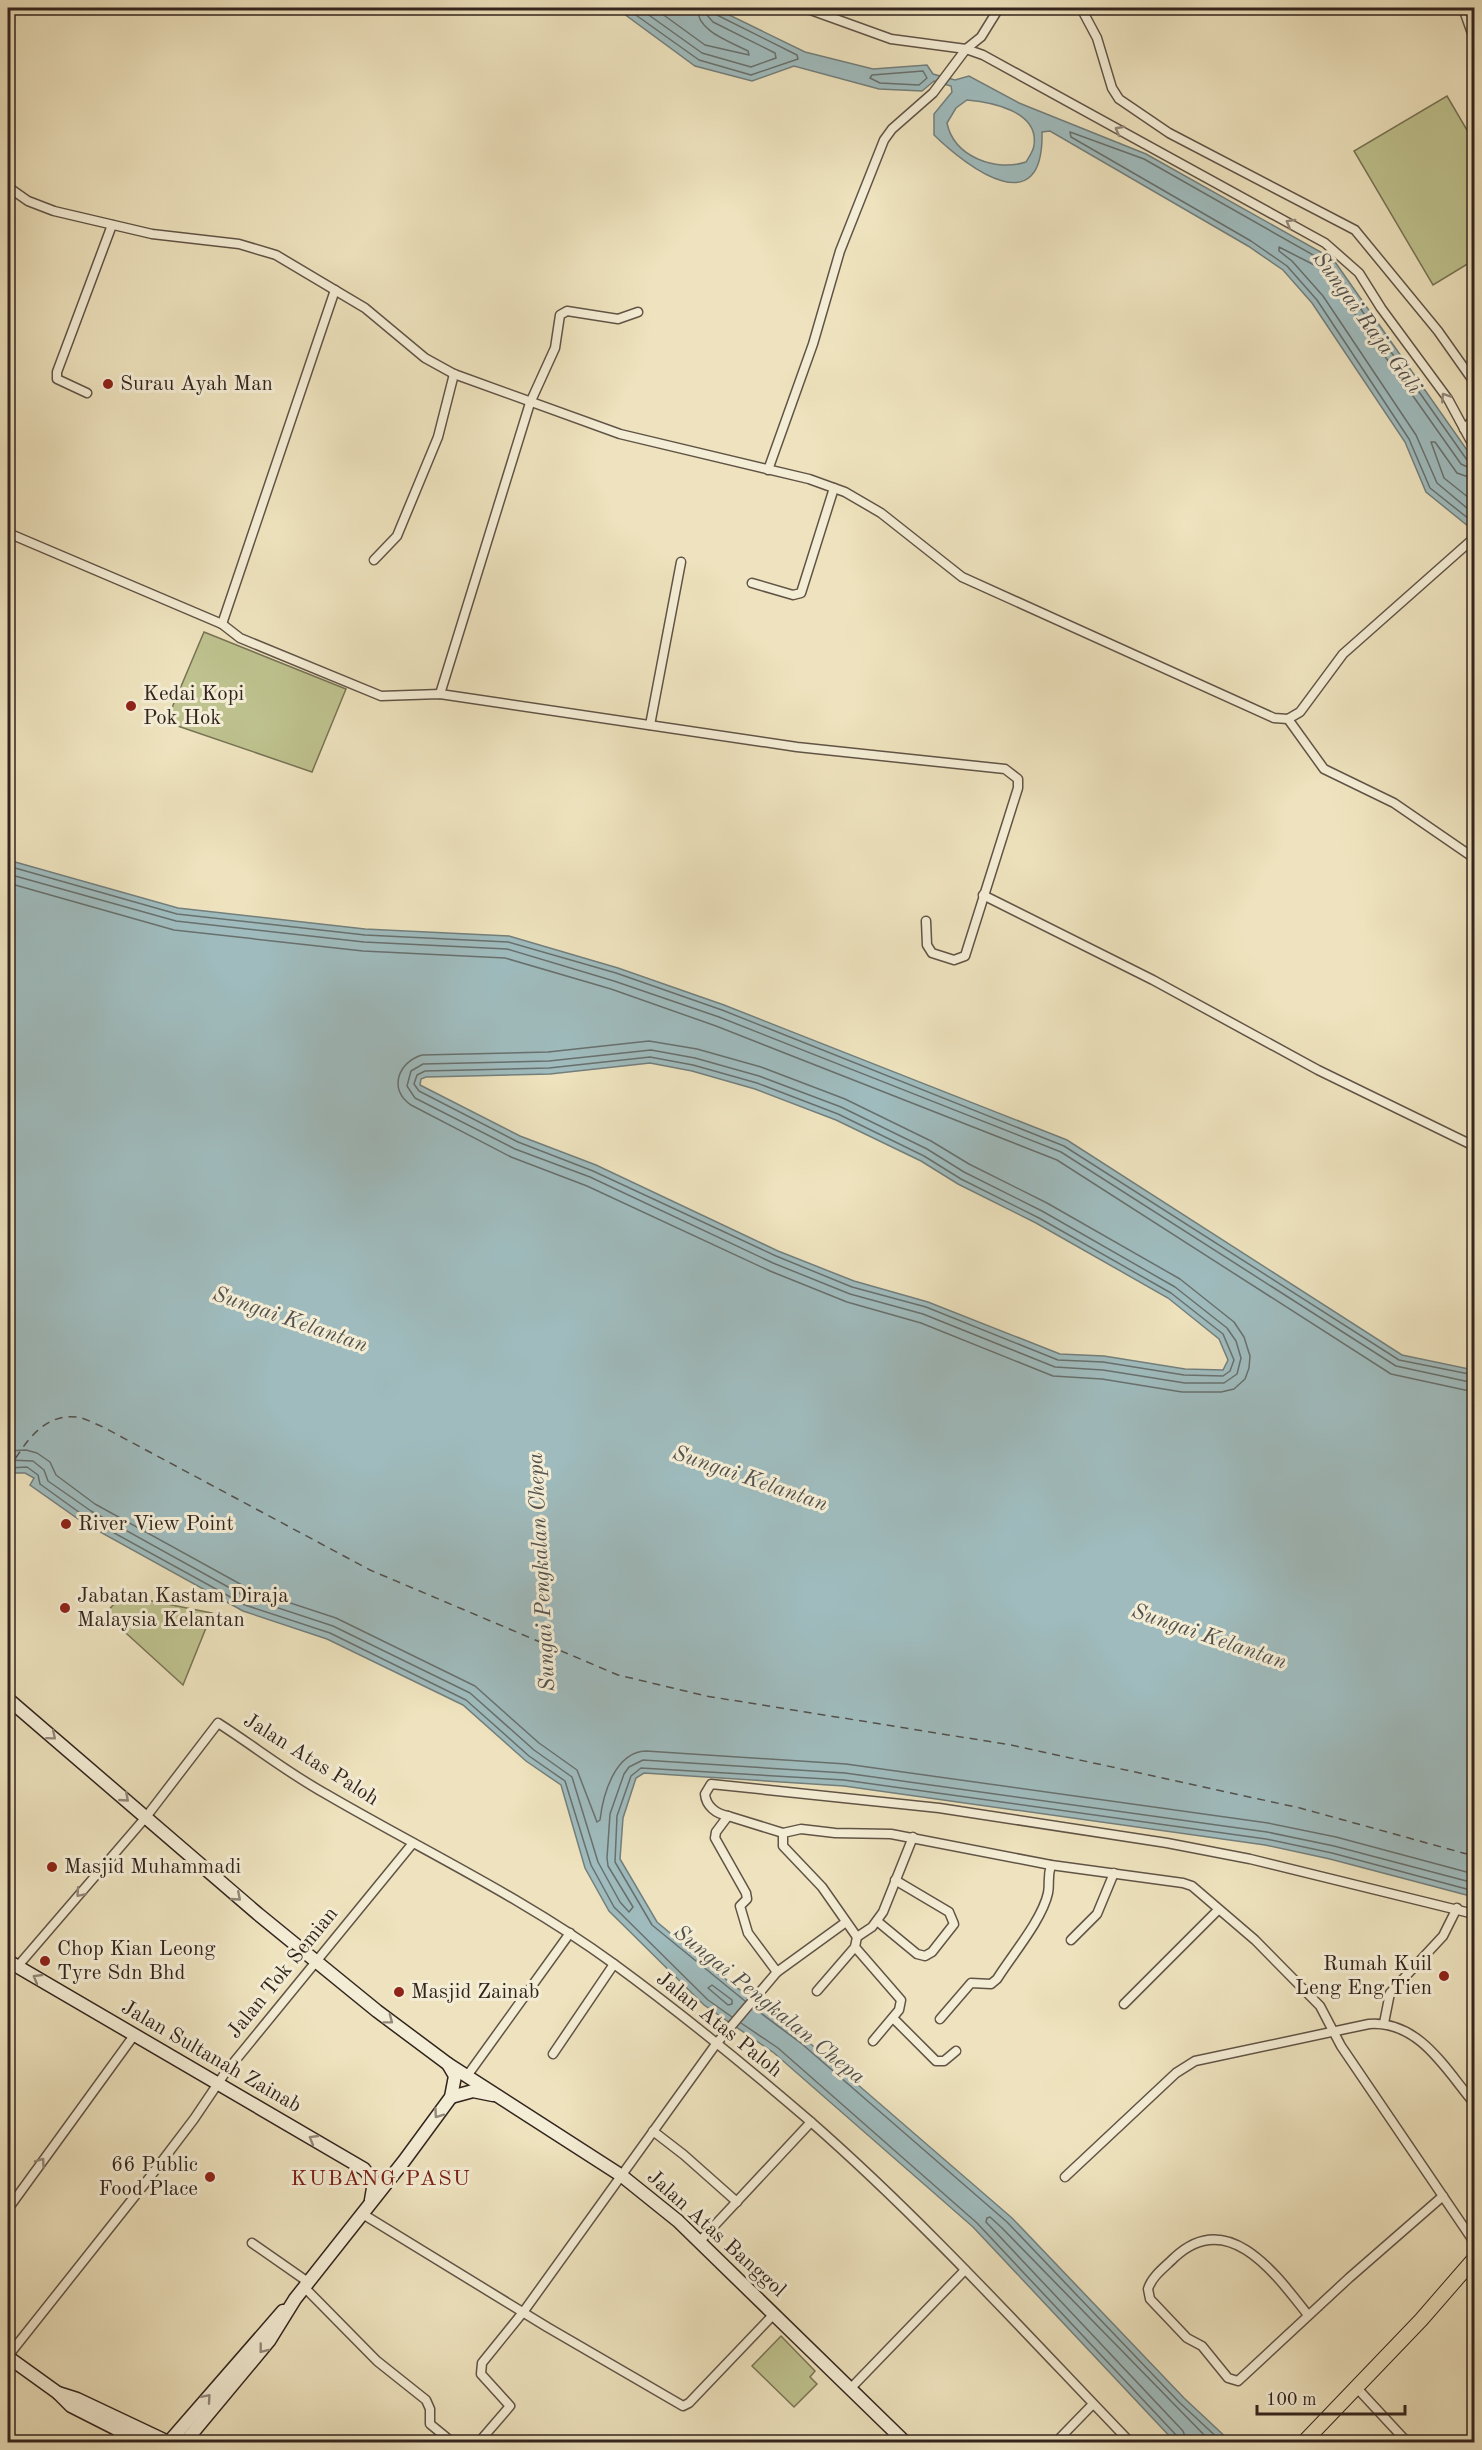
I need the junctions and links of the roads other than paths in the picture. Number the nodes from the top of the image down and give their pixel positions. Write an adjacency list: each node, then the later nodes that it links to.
1 (805, 8): 6 (street)
2 (999, 8): 6 (street)
3 (1082, 8): 12 (street)
4 (1463, 8): 5 (street)
5 (1474, 39)
6 (966, 49): 16 (street, one-way to 6); 18 (street)
7 (8, 187): 8 (street)
8 (111, 225): 9 (street); 13 (street)
9 (335, 290): 11 (street); 25 (street)
10 (638, 312): 14 (street)
11 (454, 374): 14 (street); 22 (street)
12 (1474, 382)
13 (87, 393)
14 (530, 403): 18 (street); 26 (street)
15 (1474, 419): 16 (street)
16 (1464, 429): 17 (street)
17 (1474, 447)
18 (768, 470): 19 (street)
19 (834, 488): 24 (street); 27 (street)
20 (8, 533): 25 (street)
21 (1474, 538): 27 (street)
22 (374, 560)
23 (681, 562): 28 (street)
24 (752, 583)
25 (222, 624): 26 (street)
26 (440, 694): 28 (street)
27 (1288, 719): 29 (street)
28 (650, 725): 30 (street)
29 (1474, 858)
30 (983, 896): 31 (street); 32 (street)
31 (926, 921)
32 (1474, 1146)
33 (8, 1699): 35 (main road, Jalan Atas Banggol, one-way to 35)
34 (728, 1816): 36 (street); 42 (street); 54 (street)
35 (146, 1817): 38 (street, Jalan Atas Paloh); 51 (main road, Jalan Atas Banggol, one-way to 51); 52 (street, one-way to 52)
36 (783, 1833): 37 (street); 46 (street)
37 (913, 1837): 39 (street); 41 (street)
38 (413, 1843): 47 (street, Jalan Atas Paloh); 51 (street, Jalan Tok Semian)
39 (1051, 1865): 40 (street); 58 (street)
40 (1114, 1873): 43 (street); 49 (street)
41 (896, 1880): 45 (street); 45 (street)
42 (1458, 1908): 44 (street); 59 (street)
43 (1218, 1910): 56 (street); 60 (street)
44 (1474, 1914)
45 (877, 1921): 48 (street)
46 (846, 1922): 48 (street); 54 (street)
47 (570, 1933): 53 (street, Jalan Atas Paloh); 67 (street)
48 (857, 1937): 50 (street)
49 (1071, 1940)
50 (855, 1947): 55 (street); 57 (street)
51 (316, 1961): 66 (main road, Jalan Atas Banggol, one-way to 66); 68 (street, Jalan Tok Semian)
52 (10, 1963): 61 (main road, Jalan Sultanah Zainab, one-way to 52)
53 (614, 1964): 63 (street, Jalan Atas Paloh); 65 (street)
54 (777, 1972): 63 (street)
55 (817, 1991)
56 (1124, 2004)
57 (893, 2018): 62 (street); 64 (street)
58 (940, 2019)
59 (1384, 2023): 60 (street); 71 (street)
60 (1333, 2031): 77 (street); 78 (street)
61 (135, 2034): 68 (main road, Jalan Sultanah Zainab); 81 (street, one-way to 61)
62 (873, 2041)
63 (716, 2044): 72 (street, Jalan Atas Paloh); 73 (street)
64 (956, 2051)
65 (553, 2054)
66 (448, 2064): 67 (main road, Jalan Atas Banggol); 70 (main road)
67 (467, 2076): 69 (main road, Jalan Atas Banggol)
68 (218, 2083): 75 (main road, Jalan Sultanah Zainab, one-way to 68); 95 (street, Jalan Tok Semian)
69 (497, 2096): 70 (main road); 76 (main road, Jalan Atas Banggol)
70 (451, 2097): 74 (main road, one-way to 74)
71 (1474, 2103)
72 (811, 2122): 80 (street); 87 (street, Jalan Atas Paloh)
73 (653, 2131): 76 (street); 80 (street)
74 (404, 2161): 75 (main road); 79 (main road)
75 (364, 2169): 79 (main road)
76 (622, 2176): 83 (main road, Jalan Atas Banggol); 91 (street)
77 (1065, 2177)
78 (1443, 2196): 85 (street); 93 (street)
79 (370, 2201): 82 (main road)
80 (737, 2202): 83 (street)
81 (8, 2210)
82 (361, 2213): 89 (main road); 91 (street)
83 (700, 2241): 92 (main road, Jalan Atas Banggol)
84 (252, 2242): 89 (street)
85 (1474, 2242)
86 (1474, 2259): 94 (main road)
87 (965, 2270): 97 (street); 99 (street, Jalan Atas Paloh)
88 (1474, 2271): 94 (main road)
89 (306, 2285): 90 (main road); 108 (street)
90 (295, 2300): 100 (main road, one-way to 100); 101 (main road, one-way to 90)
91 (524, 2311): 92 (street); 109 (street)
92 (774, 2314): 97 (main road, Jalan Atas Banggol)
93 (1308, 2315): 93 (street)
94 (1421, 2320): 96 (main road)
95 (8, 2356): 98 (main road)
96 (1356, 2387): 113 (main road); 114 (street)
97 (850, 2389): 110 (main road, Jalan Atas Banggol)
98 (58, 2393): 102 (main road); 103 (main road)
99 (1093, 2404): 111 (street); 112 (street, Jalan Atas Paloh)
100 (201, 2424): 106 (main road); 107 (main road)
101 (184, 2425): 103 (main road); 105 (main road)
102 (121, 2432): 103 (main road); 104 (main road)
103 (145, 2438): 105 (main road)
104 (132, 2442)
105 (168, 2442)
106 (185, 2442)
107 (195, 2442)
108 (452, 2442)
109 (479, 2442)
110 (904, 2442)
111 (1056, 2442)
112 (1130, 2442)
113 (1304, 2442)
114 (1407, 2442)

